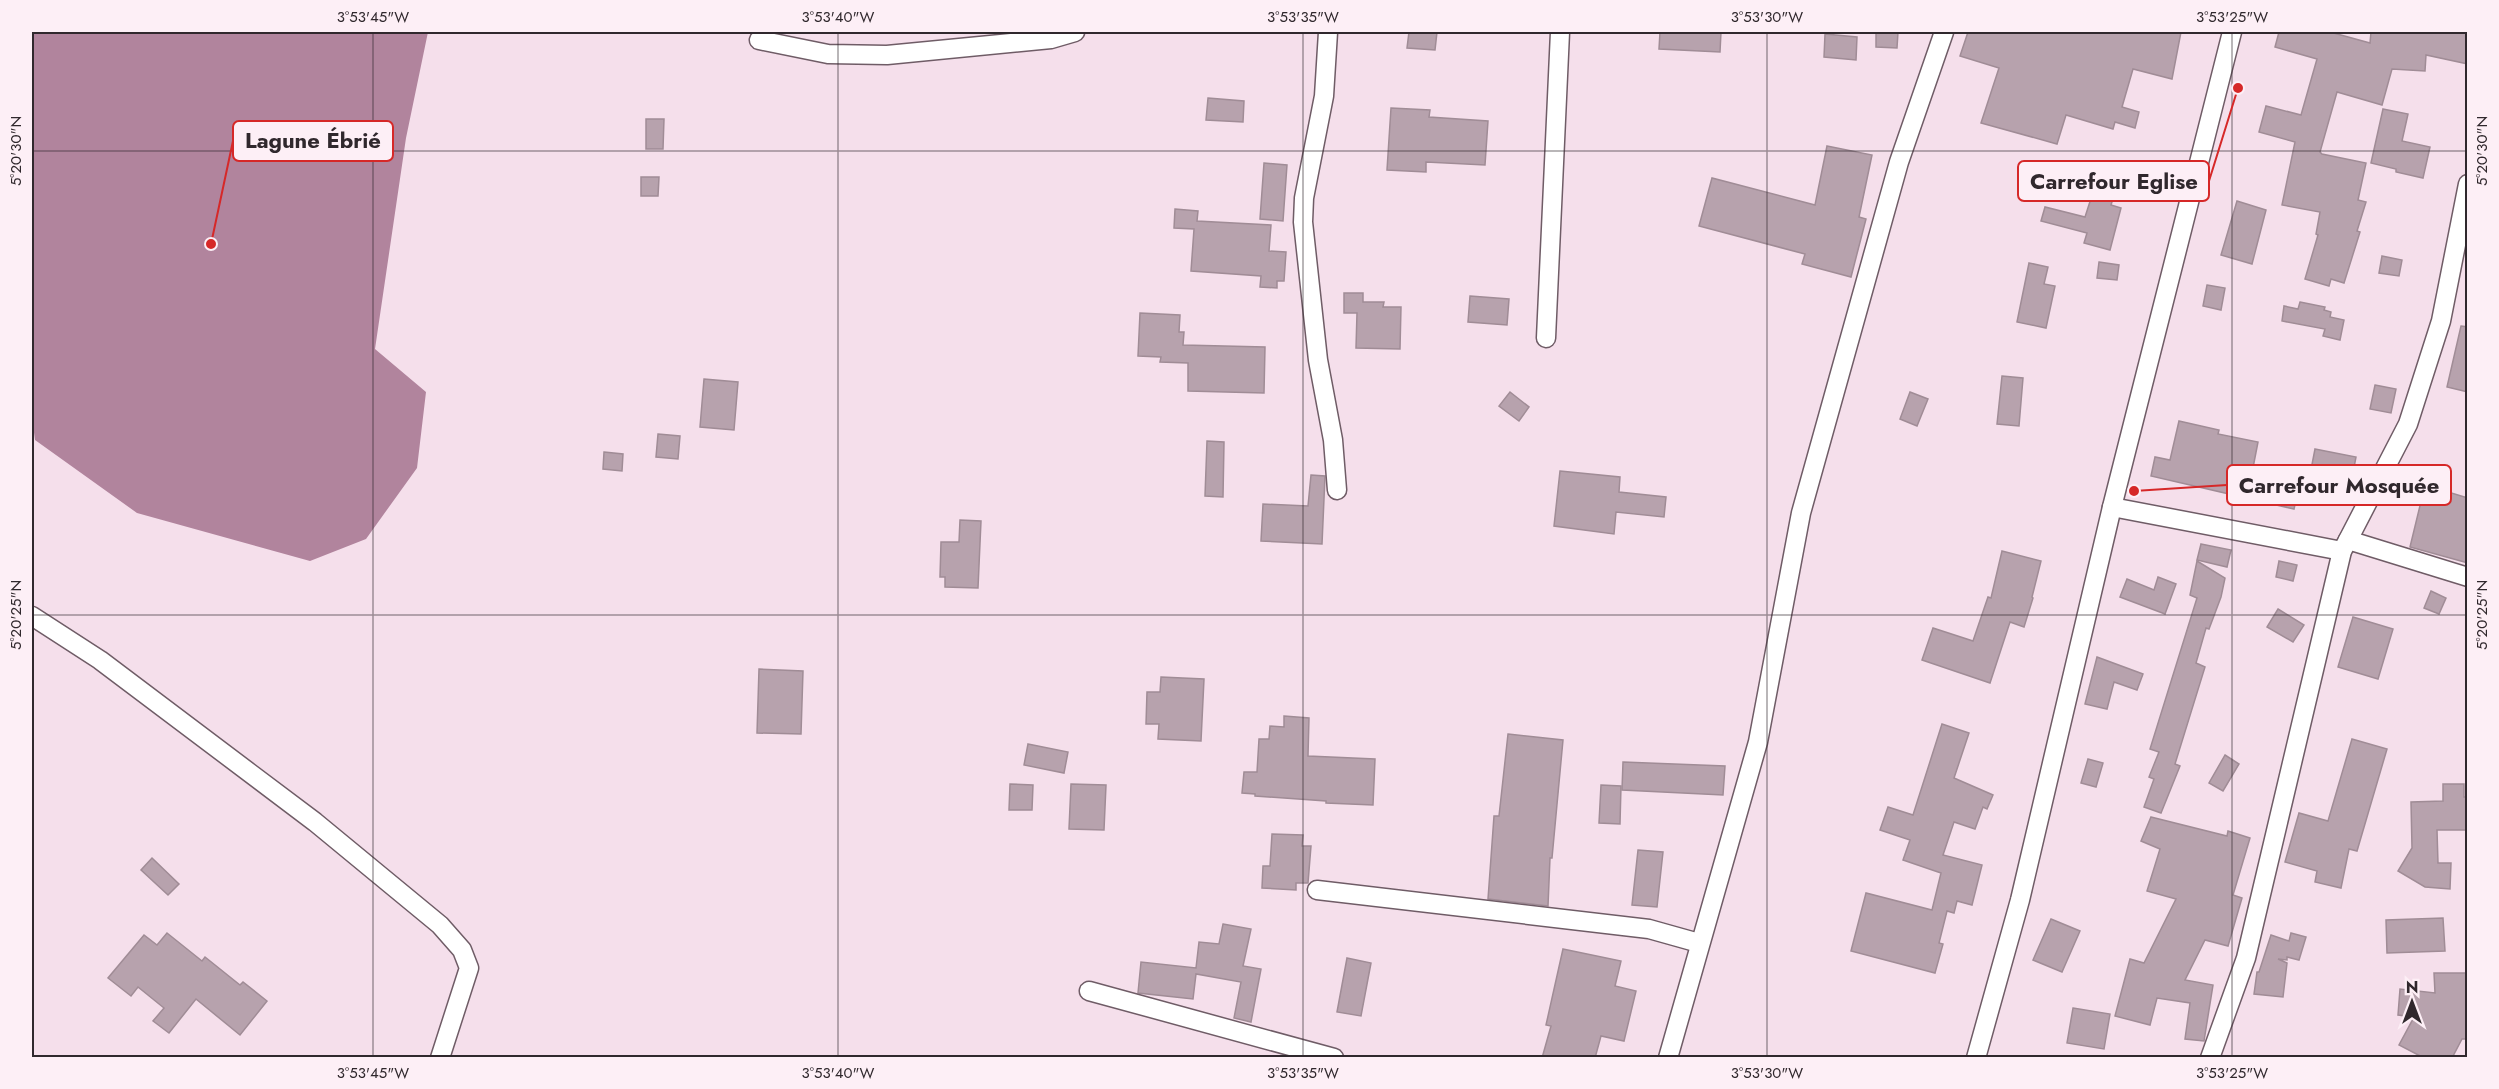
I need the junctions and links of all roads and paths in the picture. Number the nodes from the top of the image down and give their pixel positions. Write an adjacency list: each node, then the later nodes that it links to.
1 (1075, 32): 6 (street)
2 (1328, 32): 9 (street)
3 (1560, 32): 8 (street)
4 (1944, 32): 15 (street)
5 (2232, 32): 10 (street)
6 (759, 40)
7 (2468, 184): 11 (street)
8 (1546, 338)
9 (1337, 490)
10 (2112, 507): 11 (street); 20 (street)
11 (2345, 546): 12 (street); 21 (street)
12 (2468, 577)
13 (32, 616): 17 (street)
14 (1317, 890): 15 (street)
15 (1699, 943): 19 (street)
16 (1089, 991): 18 (street)
17 (440, 1058)
18 (1334, 1058)
19 (1668, 1058)
20 (1976, 1058)
21 (2210, 1058)

